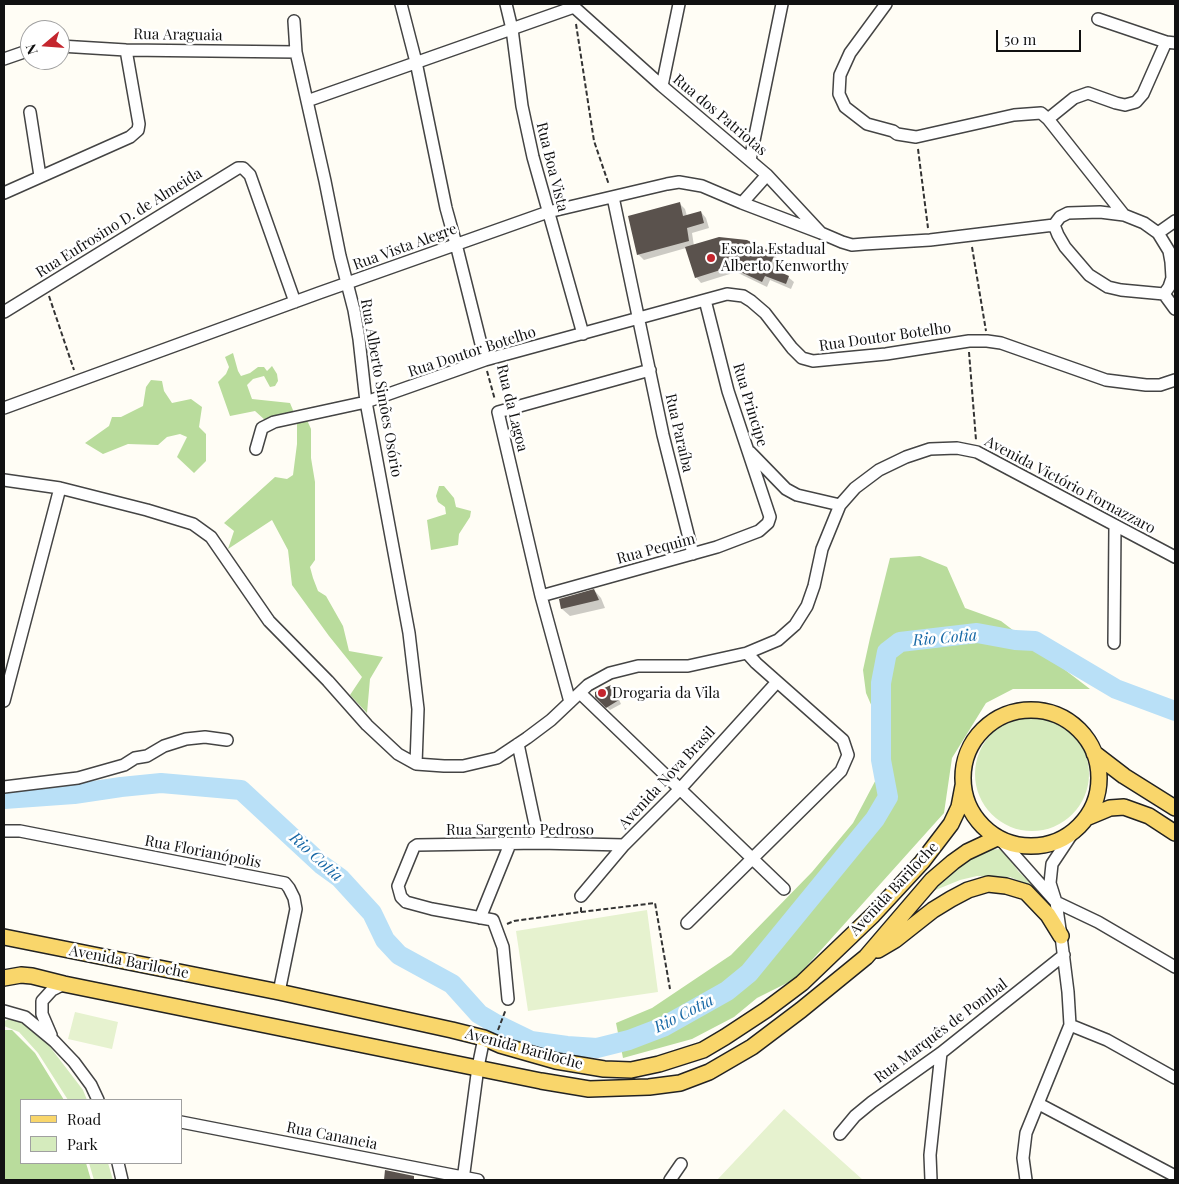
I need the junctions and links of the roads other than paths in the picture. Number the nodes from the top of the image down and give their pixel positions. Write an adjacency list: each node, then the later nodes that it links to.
1 (401, 4): 16 (street, Rua da Lagoa)
2 (506, 4): 9 (street, Rua Boa Vista)
3 (678, 4): 17 (street)
4 (782, 4): 21 (street)
5 (886, 4): 20 (street)
6 (574, 5): 9 (street); 17 (street, Rua dos Patriotas)
7 (1098, 20): 10 (street)
8 (294, 21): 13 (street, Rua Alberto Simões Osório)
9 (512, 29): 16 (street); 27 (street, Rua Boa Vista)
10 (1171, 43): 20 (street)
11 (70, 47): 12 (street, Rua Araguaia)
12 (126, 50): 13 (street, Rua Araguaia); 23 (street)
13 (296, 52): 18 (street, Rua Alberto Simões Osório)
14 (20, 53): 15 (street)
15 (4, 59)
16 (416, 62): 18 (street); 33 (street, Rua da Lagoa)
17 (662, 86): 21 (street, Rua dos Patriotas)
18 (307, 101): 34 (street, Rua Alberto Simões Osório)
19 (30, 112): 23 (street)
20 (1048, 119): 28 (street)
21 (750, 160): 22 (street, Rua dos Patriotas)
22 (767, 174): 26 (street); 31 (street, Rua dos Patriotas)
23 (40, 176): 24 (street)
24 (4, 193)
25 (613, 198): 26 (street, Rua Vista Alegre); 27 (street, Rua Vista Alegre); 40 (street, Rua Paraíba)
26 (742, 203): 31 (street, Rua Vista Alegre)
27 (548, 212): 33 (street, Rua Vista Alegre); 41 (street, Rua Boa Vista)
28 (1124, 216): 30 (street, Rua dos Patriotas); 32 (street, Rua dos Patriotas)
29 (1175, 222): 32 (street)
30 (1054, 225): 31 (street, Rua dos Patriotas); 35 (street)
31 (821, 233)
32 (1158, 233): 35 (street)
33 (456, 244): 34 (street, Rua Vista Alegre); 42 (street, Rua da Lagoa)
34 (347, 284): 37 (street, Rua Vista Alegre); 45 (street, Rua Alberto Simões Osório)
35 (1164, 294): 38 (street)
36 (705, 300): 40 (street, Rua Doutor Botelho); 44 (street, Rua Doutor Botelho); 48 (street, Rua Principe)
37 (295, 302): 39 (street, Rua Eufrosino D. de Almeida); 46 (street, Rua Vista Alegre)
38 (1175, 309)
39 (4, 312)
40 (639, 318): 41 (street, Rua Doutor Botelho); 43 (street, Rua Paraíba)
41 (583, 334): 42 (street, Rua Doutor Botelho)
42 (485, 360): 45 (street, Rua Doutor Botelho)
43 (650, 370): 54 (street, Rua Paraíba); 56 (street, Rua da Lagoa)
44 (1175, 380)
45 (366, 402): 47 (street, Rua Doutor Botelho); 66 (street, Rua Alberto Simões Osório)
46 (4, 408)
47 (256, 449)
48 (747, 449): 51 (street); 52 (street, Rua Principe)
49 (4, 480): 50 (street, Avenida Victório Fornazzaro)
50 (60, 488): 61 (street); 66 (street, Avenida Victório Fornazzaro)
51 (840, 505): 53 (street, Avenida Victório Fornazzaro); 58 (street, Avenida Victório Fornazzaro)
52 (770, 517): 54 (street, Rua Pequim)
53 (1115, 526): 55 (street, Avenida Victório Fornazzaro); 57 (street)
54 (693, 554): 56 (street, Rua Pequim)
55 (1175, 557)
56 (541, 596): 62 (street, Rua da Lagoa)
57 (1114, 643)
58 (747, 653): 59 (street); 60 (street, Avenida Victório Fornazzaro)
59 (776, 682): 69 (street, Avenida Nova Brasil); 78 (street)
60 (580, 693): 62 (street, Avenida Victório Fornazzaro); 69 (street)
61 (4, 701)
62 (570, 702): 64 (street, Avenida Victório Fornazzaro)
63 (228, 740): 68 (street)
64 (518, 744): 66 (street, Avenida Victório Fornazzaro); 75 (street)
65 (1094, 753): 67 (main road); 70 (main road); 71 (main road)
66 (416, 764)
67 (963, 786): 74 (main road); 95 (main road, Avenida Bariloche)
68 (4, 787)
69 (680, 789): 77 (street, Avenida Nova Brasil); 78 (street)
70 (1175, 808)
71 (1081, 823): 73 (main road); 74 (main road); 81 (street)
72 (4, 831): 91 (street, Rua Florianópolis)
73 (1175, 833)
74 (998, 839): 81 (street); 87 (main road, Avenida Bariloche)
75 (539, 843): 76 (street, Rua Sargento Pedroso); 77 (street, Rua Sargento Pedroso)
76 (510, 844): 82 (street); 82 (street, Rua Sargento Pedroso)
77 (624, 845): 80 (street, Avenida Nova Brasil)
78 (753, 859): 79 (street); 83 (street)
79 (784, 889)
80 (581, 896)
81 (1056, 902): 84 (street); 88 (street)
82 (480, 918): 92 (street)
83 (687, 922)
84 (1061, 936): 86 (street); 87 (main road)
85 (4, 937): 91 (main road, Avenida Bariloche)
86 (1064, 955): 94 (street); 97 (street, Rua Marquês de Pombal)
87 (866, 957): 98 (main road, Avenida Bariloche)
88 (1175, 967)
89 (4, 978): 90 (main road, Avenida Bariloche)
90 (64, 984): 96 (street); 98 (main road, Avenida Bariloche)
91 (279, 992): 95 (main road, Avenida Bariloche)
92 (508, 999)
93 (4, 1011): 96 (street)
94 (1070, 1025): 99 (street); 101 (street)
95 (484, 1038): 98 (street)
96 (54, 1041): 100 (street)
97 (941, 1054): 103 (street, Rua Marquês de Pombal); 111 (street)
98 (478, 1067): 107 (street)
99 (1175, 1078)
100 (98, 1099)
101 (1039, 1104): 106 (street); 112 (street)
102 (182, 1122): 107 (street, Rua Cananeia)
103 (840, 1134)
104 (118, 1164): 108 (street)
105 (681, 1164): 110 (street)
106 (1175, 1176)
107 (463, 1179): 109 (street, Rua Cananeia)
108 (122, 1180)
109 (478, 1180)
110 (670, 1180)
111 (931, 1180)
112 (1026, 1180)

